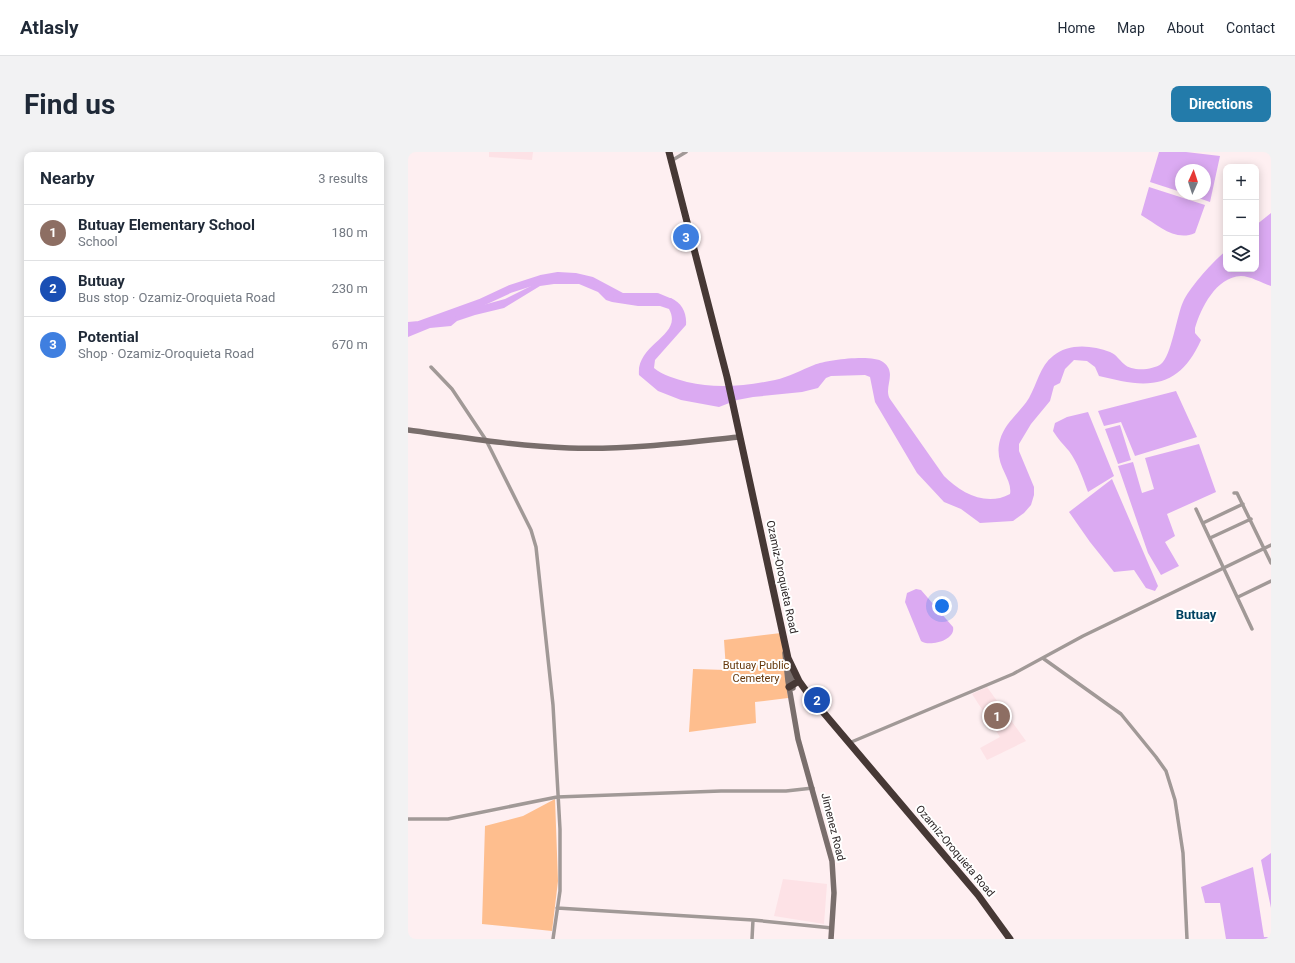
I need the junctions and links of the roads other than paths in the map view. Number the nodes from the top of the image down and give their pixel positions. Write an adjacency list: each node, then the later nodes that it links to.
1 (669, 152): 3 (highway, Ozamiz-Oroquieta Road)
2 (686, 152): 3 (street)
3 (672, 160): 6 (highway, Ozamiz-Oroquieta Road)
4 (431, 367): 7 (street)
5 (408, 430): 7 (main road)
6 (739, 437): 7 (main road); 21 (highway, Ozamiz-Oroquieta Road)
7 (486, 440): 28 (street)
8 (1234, 493): 9 (street)
9 (1243, 504): 11 (street); 12 (street)
10 (1196, 509): 12 (street)
11 (1250, 519): 13 (street); 15 (street)
12 (1203, 523): 13 (street)
13 (1210, 538): 17 (street)
14 (1271, 545): 15 (street)
15 (1264, 548): 16 (street); 17 (street)
16 (1271, 563)
17 (1225, 568): 19 (street); 23 (street)
18 (1271, 581): 19 (street)
19 (1238, 597): 20 (street)
20 (1252, 629)
21 (784, 642): 22 (highway, Ozamiz-Oroquieta Road); 25 (main road, Jimenez Road)
22 (788, 658): 24 (highway, Ozamiz-Oroquieta Road); 25 (main road, Jimenez Road)
23 (1044, 659): 26 (street); 37 (street)
24 (799, 681): 25 (highway); 26 (highway, Ozamiz-Oroquieta Road)
25 (791, 686): 27 (main road, Jimenez Road)
26 (849, 743): 36 (highway, Ozamiz-Oroquieta Road)
27 (813, 788): 28 (street); 32 (main road, Jimenez Road)
28 (557, 798): 29 (street); 30 (street)
29 (408, 819)
30 (557, 908): 31 (street); 33 (street)
31 (753, 920): 32 (street); 34 (street)
32 (832, 928): 35 (main road, Jimenez Road)
33 (553, 939)
34 (752, 939)
35 (831, 939)
36 (1010, 939)
37 (1187, 939)

